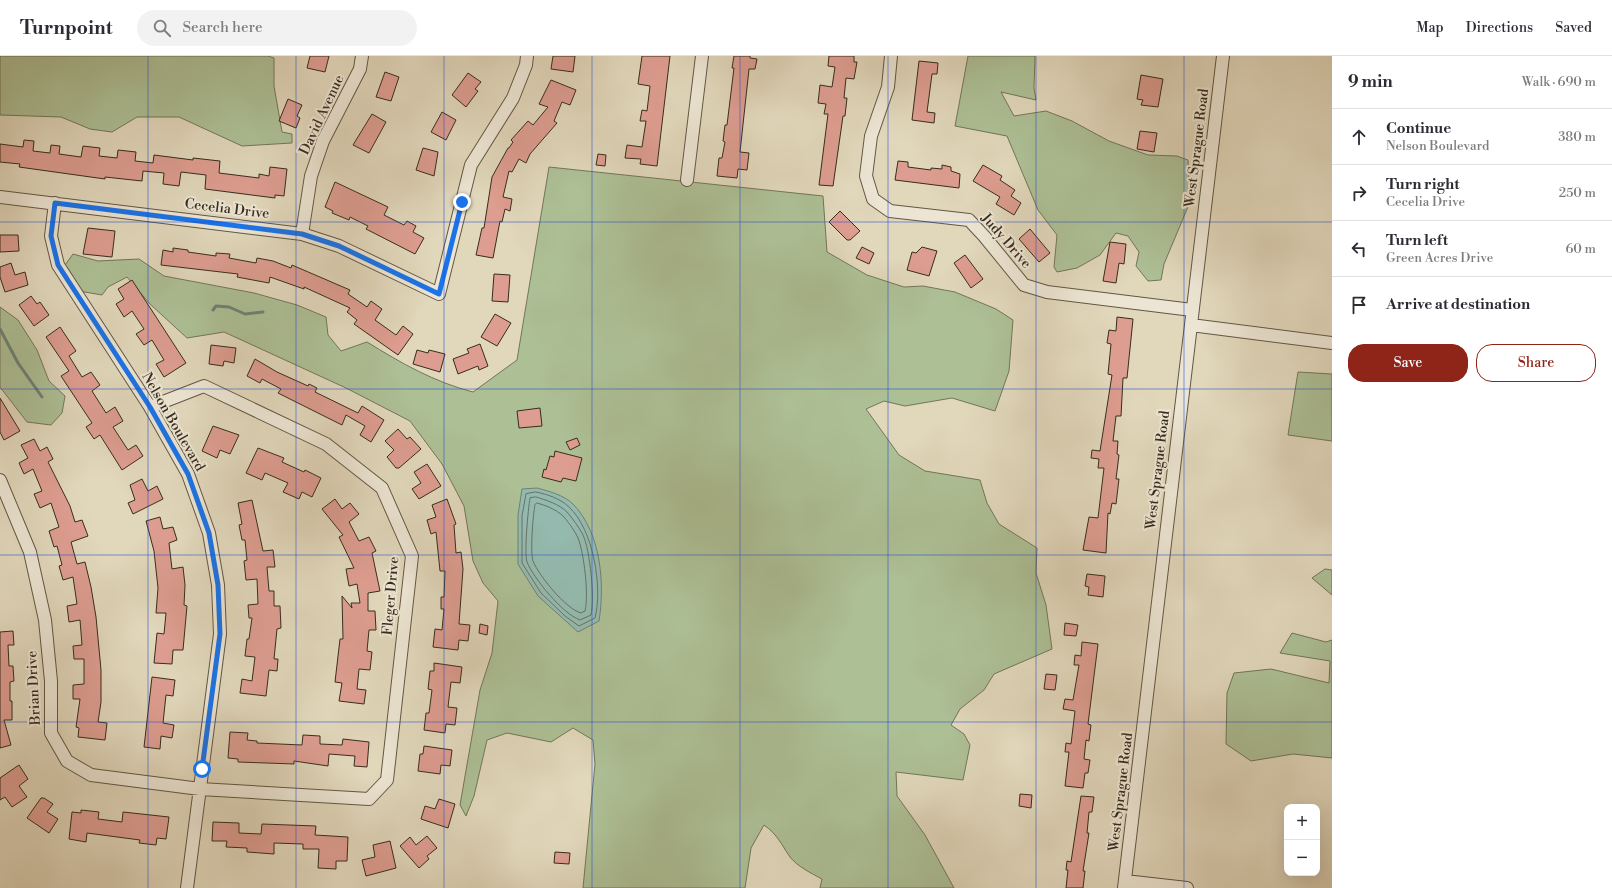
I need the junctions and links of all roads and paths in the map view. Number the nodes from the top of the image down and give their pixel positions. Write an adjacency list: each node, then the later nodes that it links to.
1 (362, 56): 9 (street, David Avenue)
2 (527, 56): 9 (street, Cecelia Drive)
3 (702, 56): 6 (street)
4 (891, 56): 10 (street, Judy Drive)
5 (1224, 56): 10 (street, West Sprague Road)
6 (687, 180)
7 (0, 197): 8 (street, Cecelia Drive)
8 (55, 203): 9 (street, Cecelia Drive); 13 (street, Nelson Boulevard)
9 (302, 234)
10 (1192, 310): 11 (street, West Sprague Road)
11 (1191, 325): 12 (street); 16 (street, West Sprague Road)
12 (1332, 343)
13 (150, 407): 15 (street, Nelson Boulevard); 15 (street, Fleger Drive)
14 (0, 480): 15 (street, Brian Drive)
15 (200, 788): 17 (street, Nelson Boulevard)
16 (1125, 885): 18 (street)
17 (187, 888)
18 (1187, 888)

